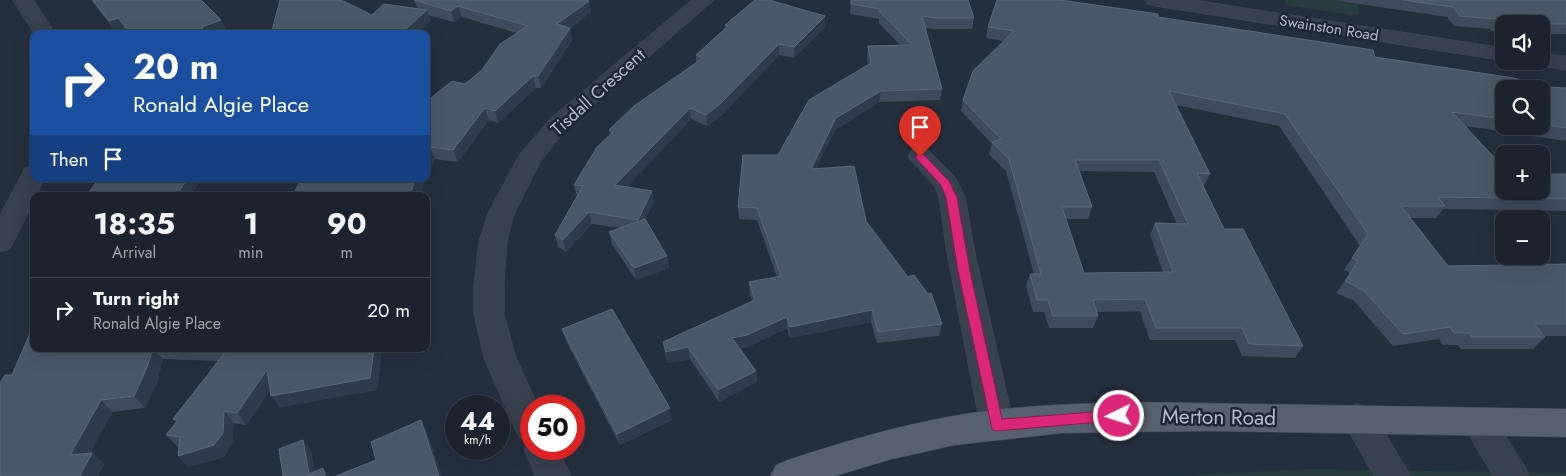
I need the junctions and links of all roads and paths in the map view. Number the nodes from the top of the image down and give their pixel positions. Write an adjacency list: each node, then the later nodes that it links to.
1 (23, 0): 4 (street)
2 (704, 0): 11 (street, Tisdall Crescent)
3 (1155, 0): 5 (street, Swainston Road)
4 (43, 30)
5 (1495, 54)
6 (1550, 61): 7 (street)
7 (1566, 63)
8 (920, 157): 15 (street)
9 (30, 182): 10 (street)
10 (0, 242)
11 (520, 403)
12 (1358, 418): 13 (main road, Merton Road); 15 (main road, Merton Road); 19 (street)
13 (1478, 422): 14 (main road, Merton Road); 20 (street)
14 (1566, 423)
15 (996, 425): 18 (main road, Merton Road)
16 (546, 460): 17 (street)
17 (553, 476)
18 (788, 476)
19 (1393, 476)
20 (1512, 476)

